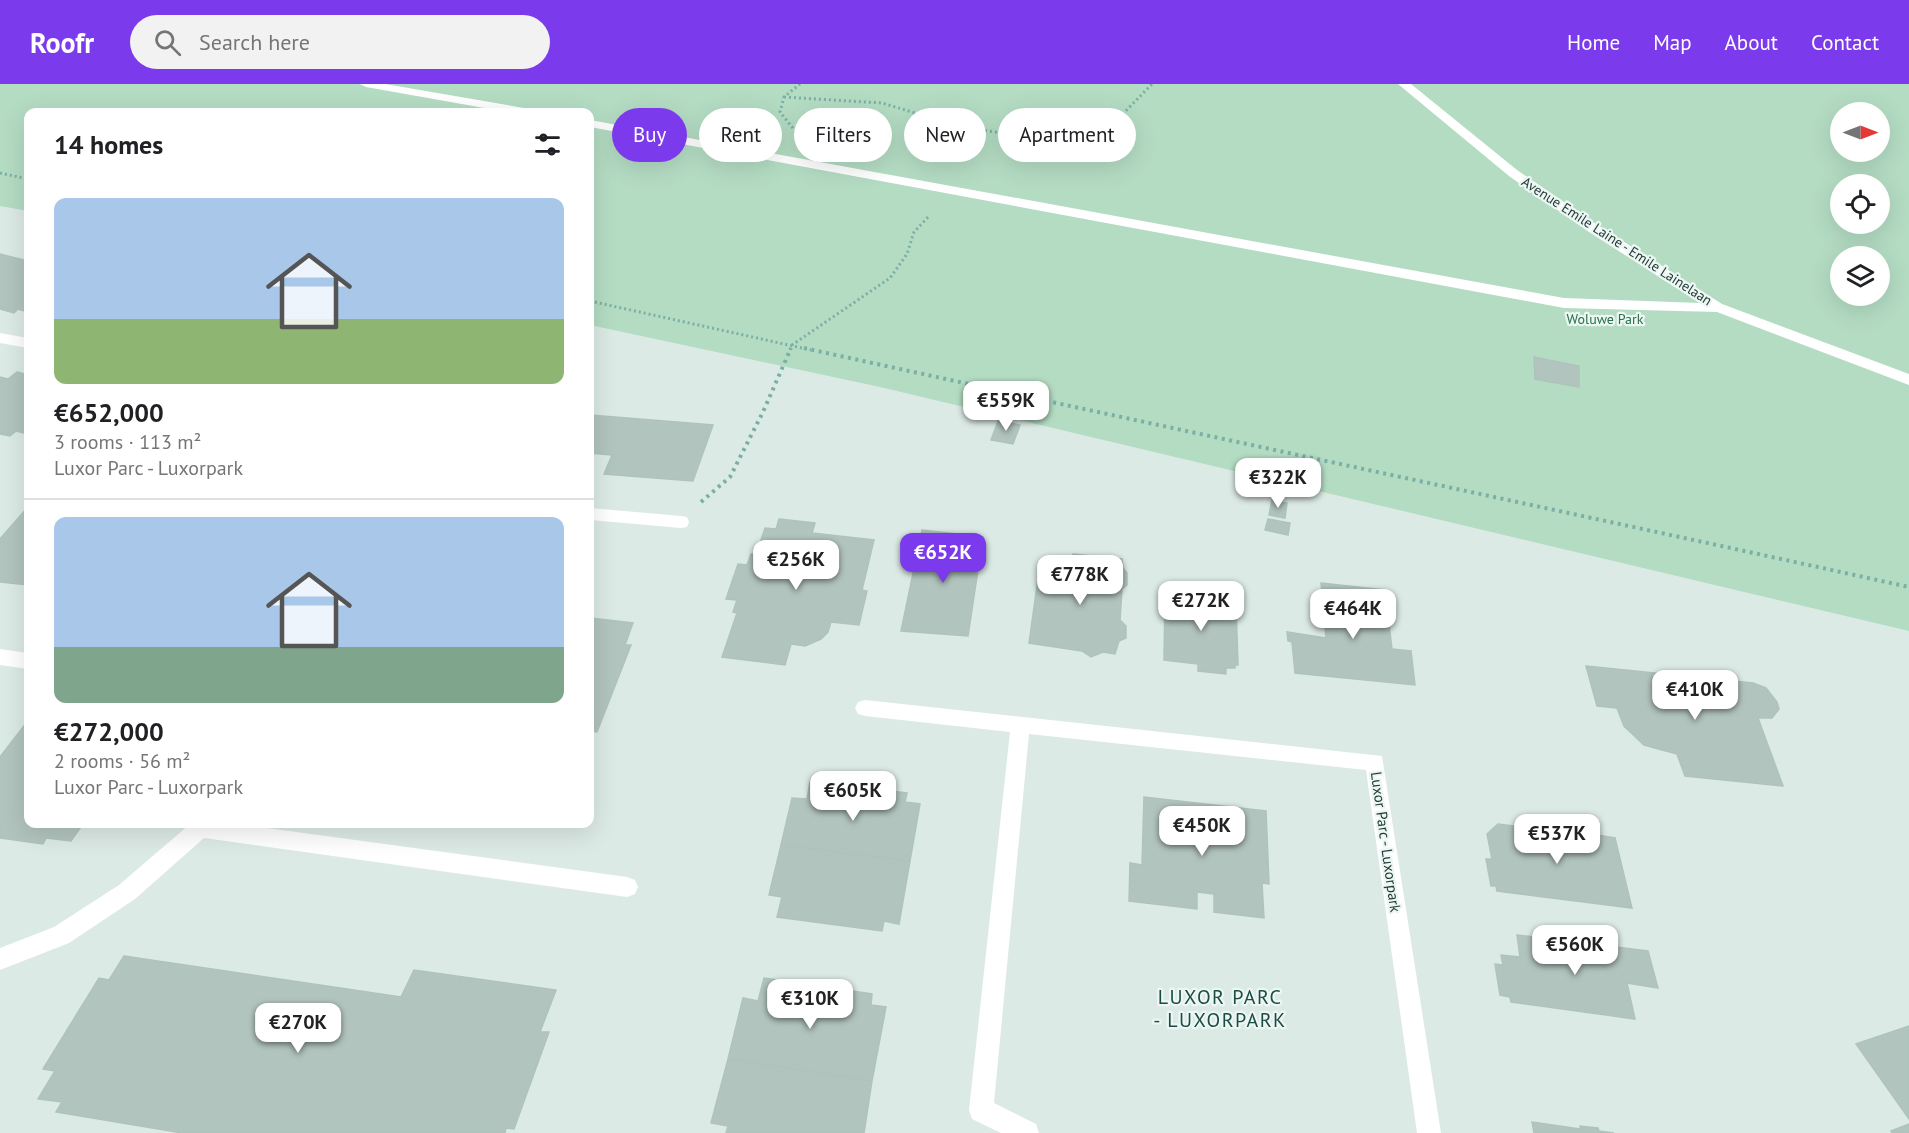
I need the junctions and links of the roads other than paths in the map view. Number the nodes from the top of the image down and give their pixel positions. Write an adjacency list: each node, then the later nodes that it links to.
1 (366, 84): 3 (street)
2 (1404, 84): 5 (street, Avenue Emile Laine - Emile Lainelaan)
3 (501, 108)
4 (594, 125): 5 (street)
5 (1719, 308): 8 (street)
6 (0, 338): 7 (street)
7 (24, 342)
8 (1909, 380)
9 (594, 514): 10 (street)
10 (681, 522)
11 (0, 657): 12 (street)
12 (24, 660)
13 (865, 708): 14 (street, Luxor Parc - Luxorpark)
14 (1020, 725): 19 (street); 20 (street, Luxor Parc - Luxorpark)
15 (200, 828): 18 (street)
16 (216, 828): 17 (street)
17 (627, 887)
18 (0, 959)
19 (1027, 1133)
20 (1429, 1133)

